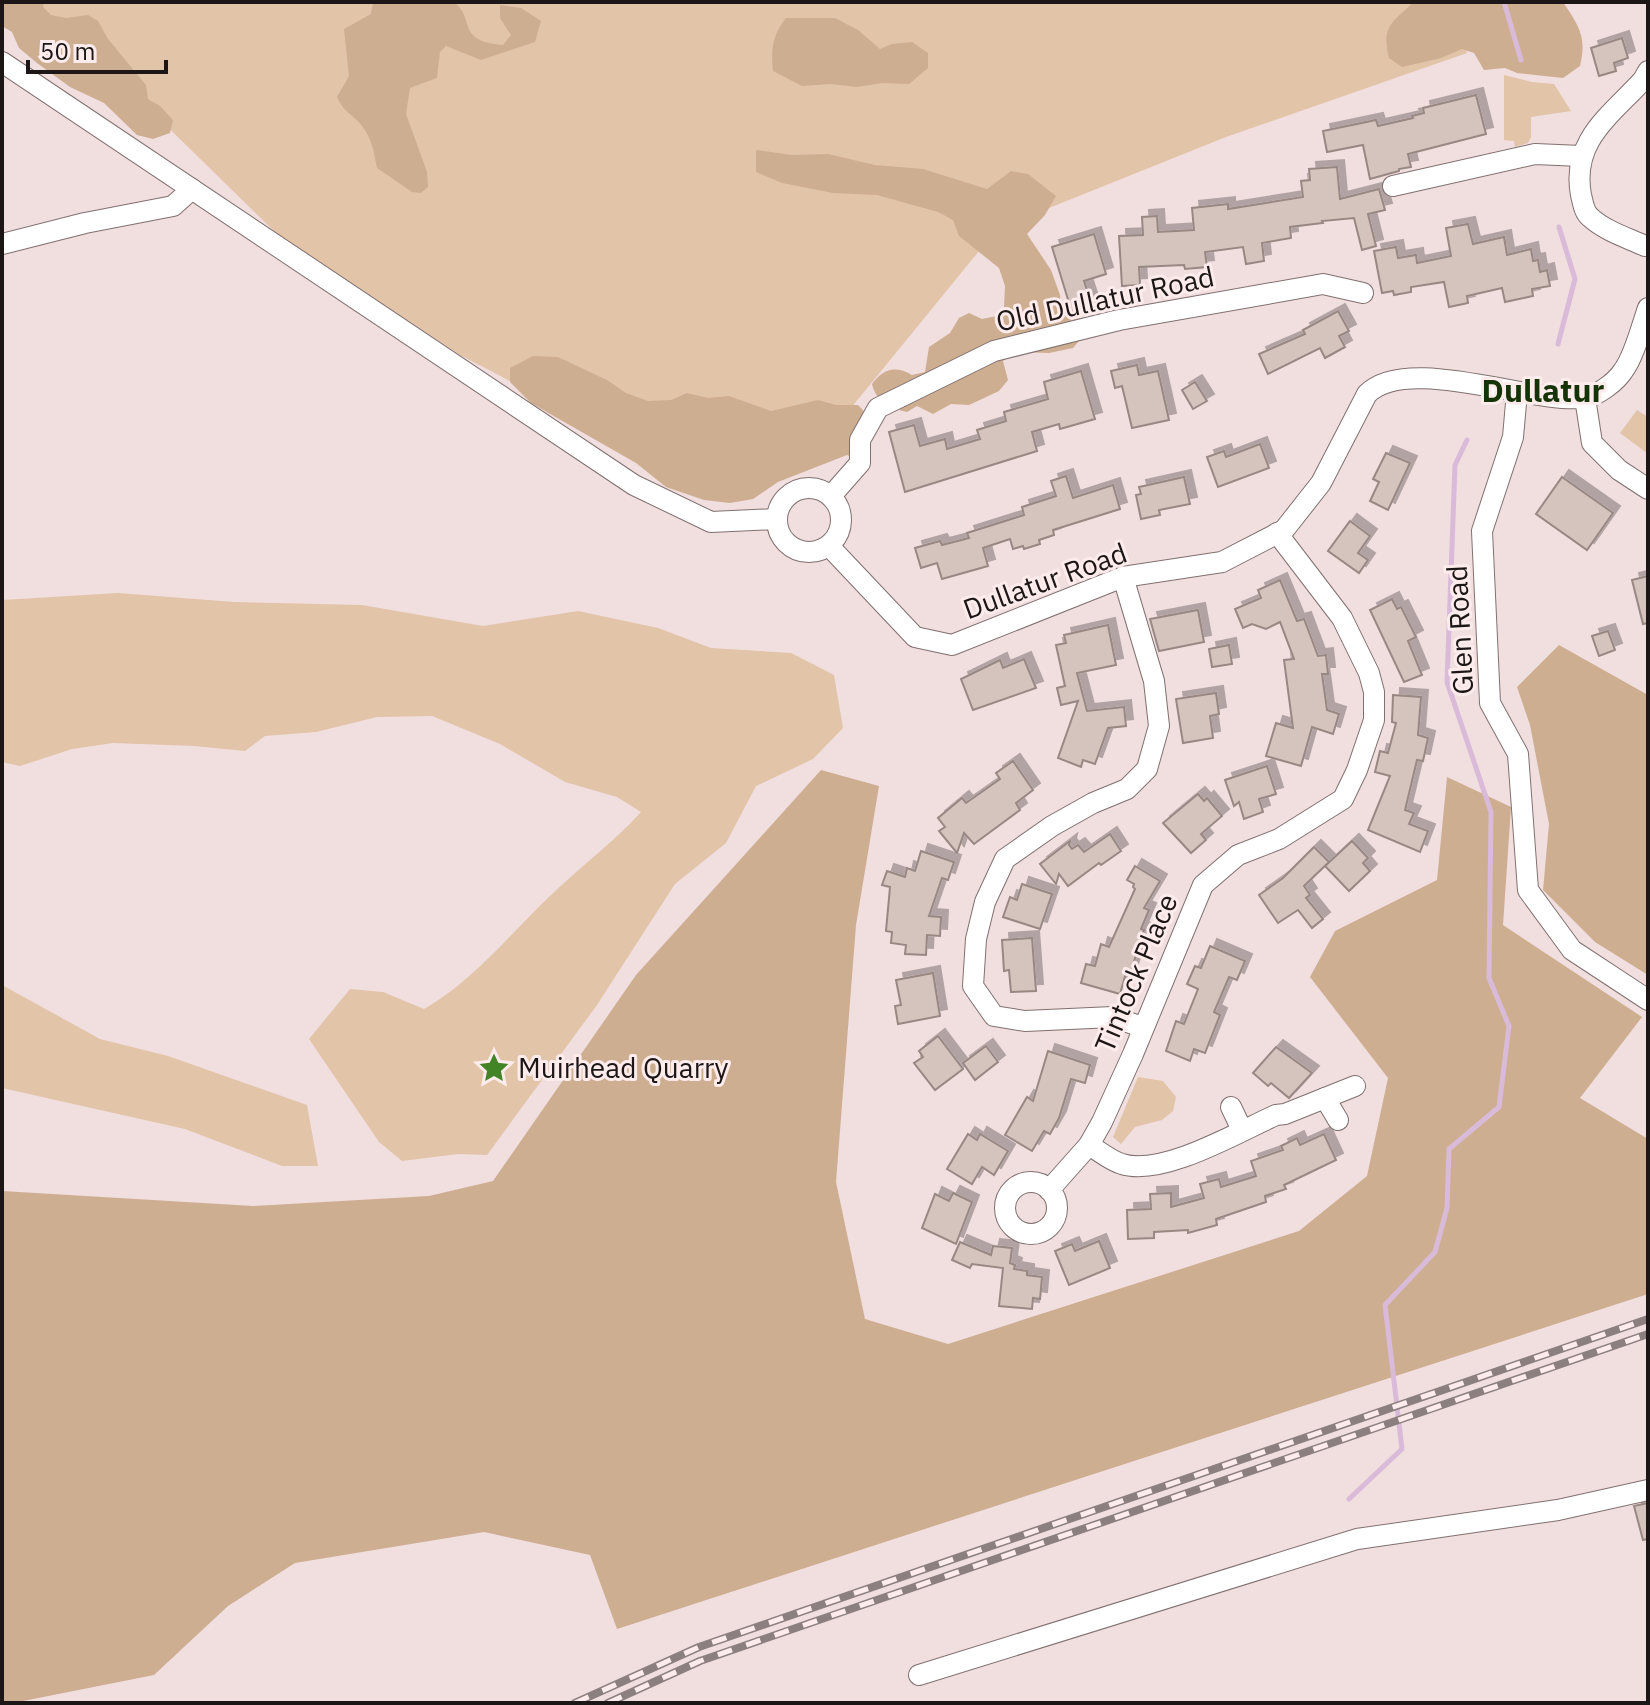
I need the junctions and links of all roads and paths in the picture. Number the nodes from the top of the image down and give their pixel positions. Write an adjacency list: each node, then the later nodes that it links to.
1 (2, 62): 5 (street)
2 (1648, 71): 3 (street)
3 (1581, 156): 4 (street); 7 (street)
4 (1393, 186)
5 (192, 189): 6 (street); 14 (street)
6 (2, 244)
7 (1647, 251)
8 (1363, 293): 13 (street, Old Dullatur Road)
9 (1646, 320): 11 (street)
10 (1517, 392): 11 (street); 15 (street, Dullatur Road); 18 (street, Glen Road)
11 (1585, 398): 12 (street)
12 (1648, 489)
13 (831, 496): 14 (street); 16 (street)
14 (776, 519): 16 (street)
15 (1277, 533): 17 (street, Dullatur Road); 19 (street, Tintock Place)
16 (829, 546): 17 (street, Dullatur Road)
17 (1123, 577): 19 (street)
18 (1648, 1000)
19 (1142, 1027): 25 (street, Tintock Place)
20 (1355, 1086): 21 (street)
21 (1325, 1098): 23 (street); 24 (street)
22 (1231, 1107): 24 (street)
23 (1338, 1120)
24 (1242, 1130): 25 (street)
25 (1089, 1145): 26 (street, Tintock Place)
26 (1049, 1190)
27 (1648, 1490): 28 (street)
28 (919, 1675)

